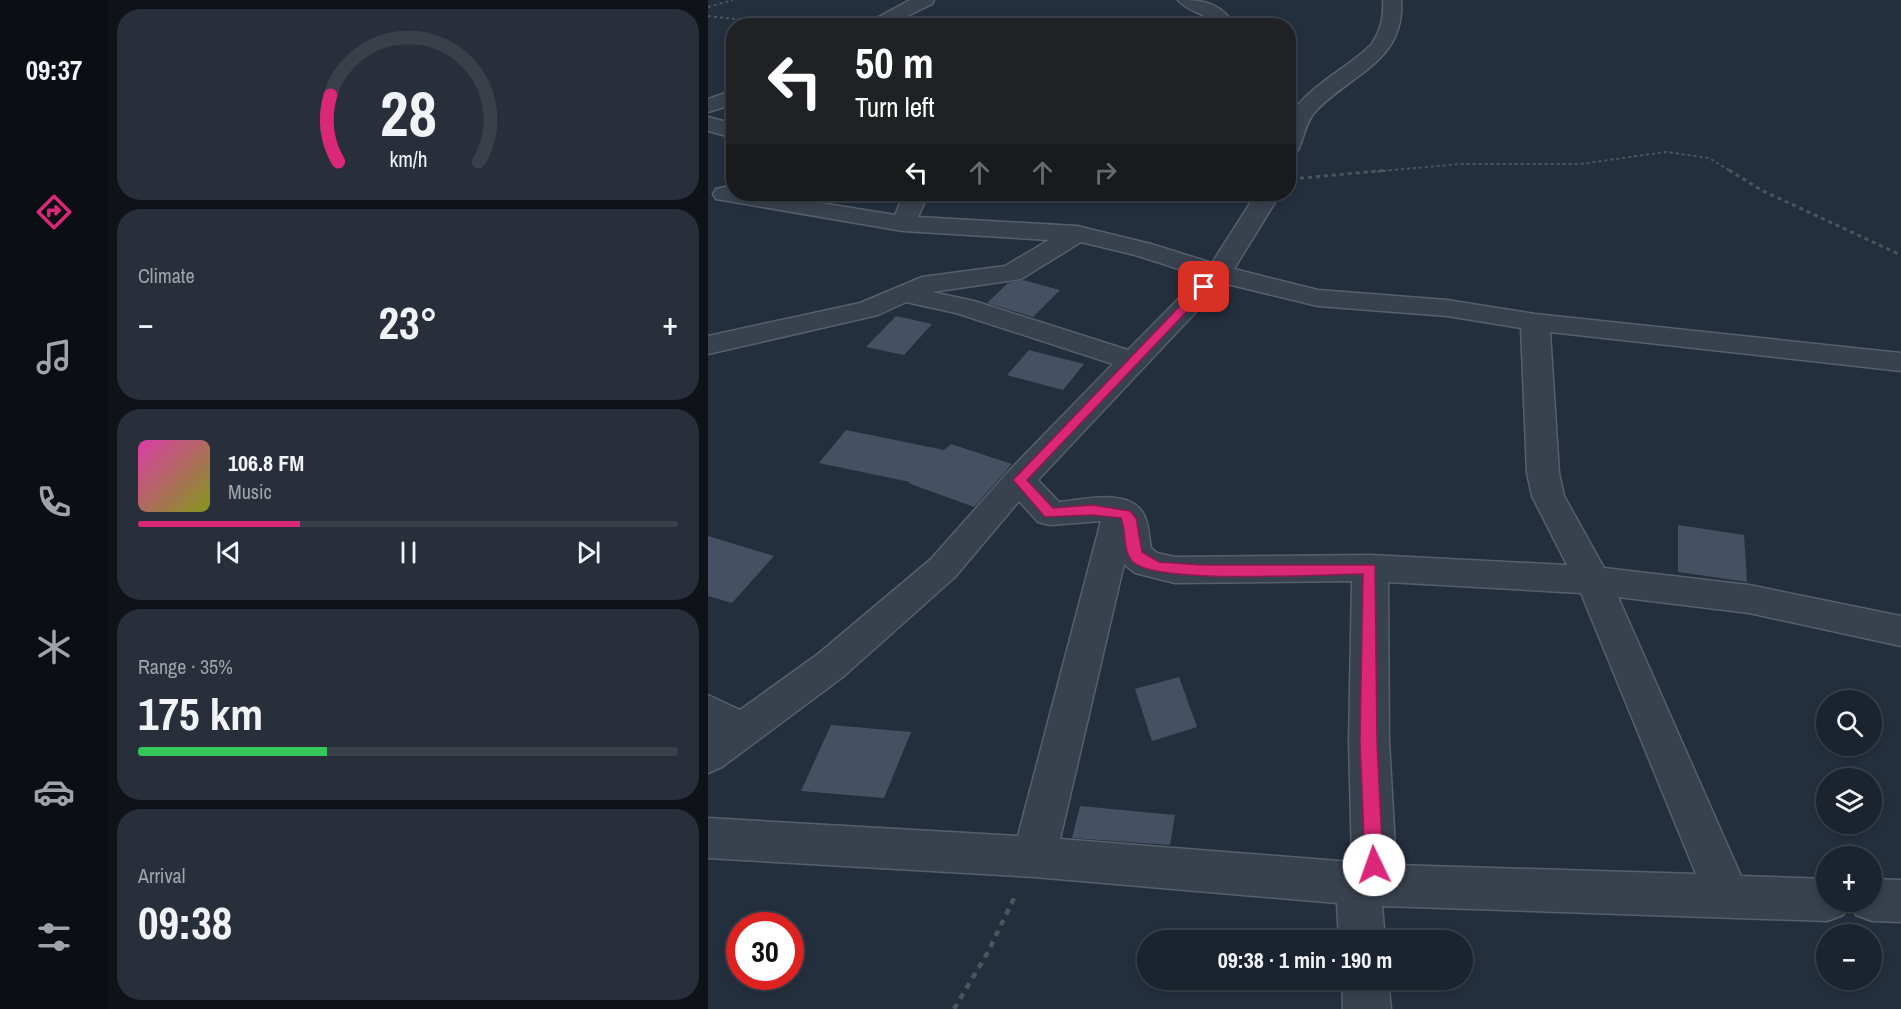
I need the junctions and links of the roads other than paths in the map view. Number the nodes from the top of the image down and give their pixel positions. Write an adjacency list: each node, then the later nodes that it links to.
1 (925, 0): 4 (street)
2 (1186, 0): 5 (street)
3 (1392, 0): 8 (street)
4 (888, 18)
5 (1219, 18)
6 (726, 99): 7 (street)
7 (708, 106)
8 (1296, 111)
9 (708, 124): 10 (street)
10 (726, 129)
11 (754, 201): 14 (street)
12 (913, 201): 14 (street)
13 (1264, 201): 16 (street)
14 (903, 224): 15 (street)
15 (1077, 234): 16 (street); 17 (street)
16 (1219, 272): 18 (street); 20 (street)
17 (905, 293): 19 (street); 20 (street)
18 (1535, 322): 21 (street); 25 (street)
19 (708, 345)
20 (1133, 361): 22 (street)
21 (1901, 362)
22 (1019, 480): 23 (street); 28 (street)
23 (1120, 512): 24 (street); 31 (street)
24 (1370, 568): 25 (street); 32 (street)
25 (1593, 580): 26 (street); 33 (street)
26 (1901, 631)
27 (708, 712): 28 (street)
28 (742, 730): 29 (street)
29 (708, 755)
30 (708, 838): 31 (street)
31 (1034, 857): 32 (street)
32 (1367, 884): 33 (street); 37 (street)
33 (1728, 898): 34 (street)
34 (1816, 900)
35 (1882, 900): 36 (street)
36 (1901, 901)
37 (1363, 930)
38 (1366, 990): 39 (street)
39 (1367, 1009)

